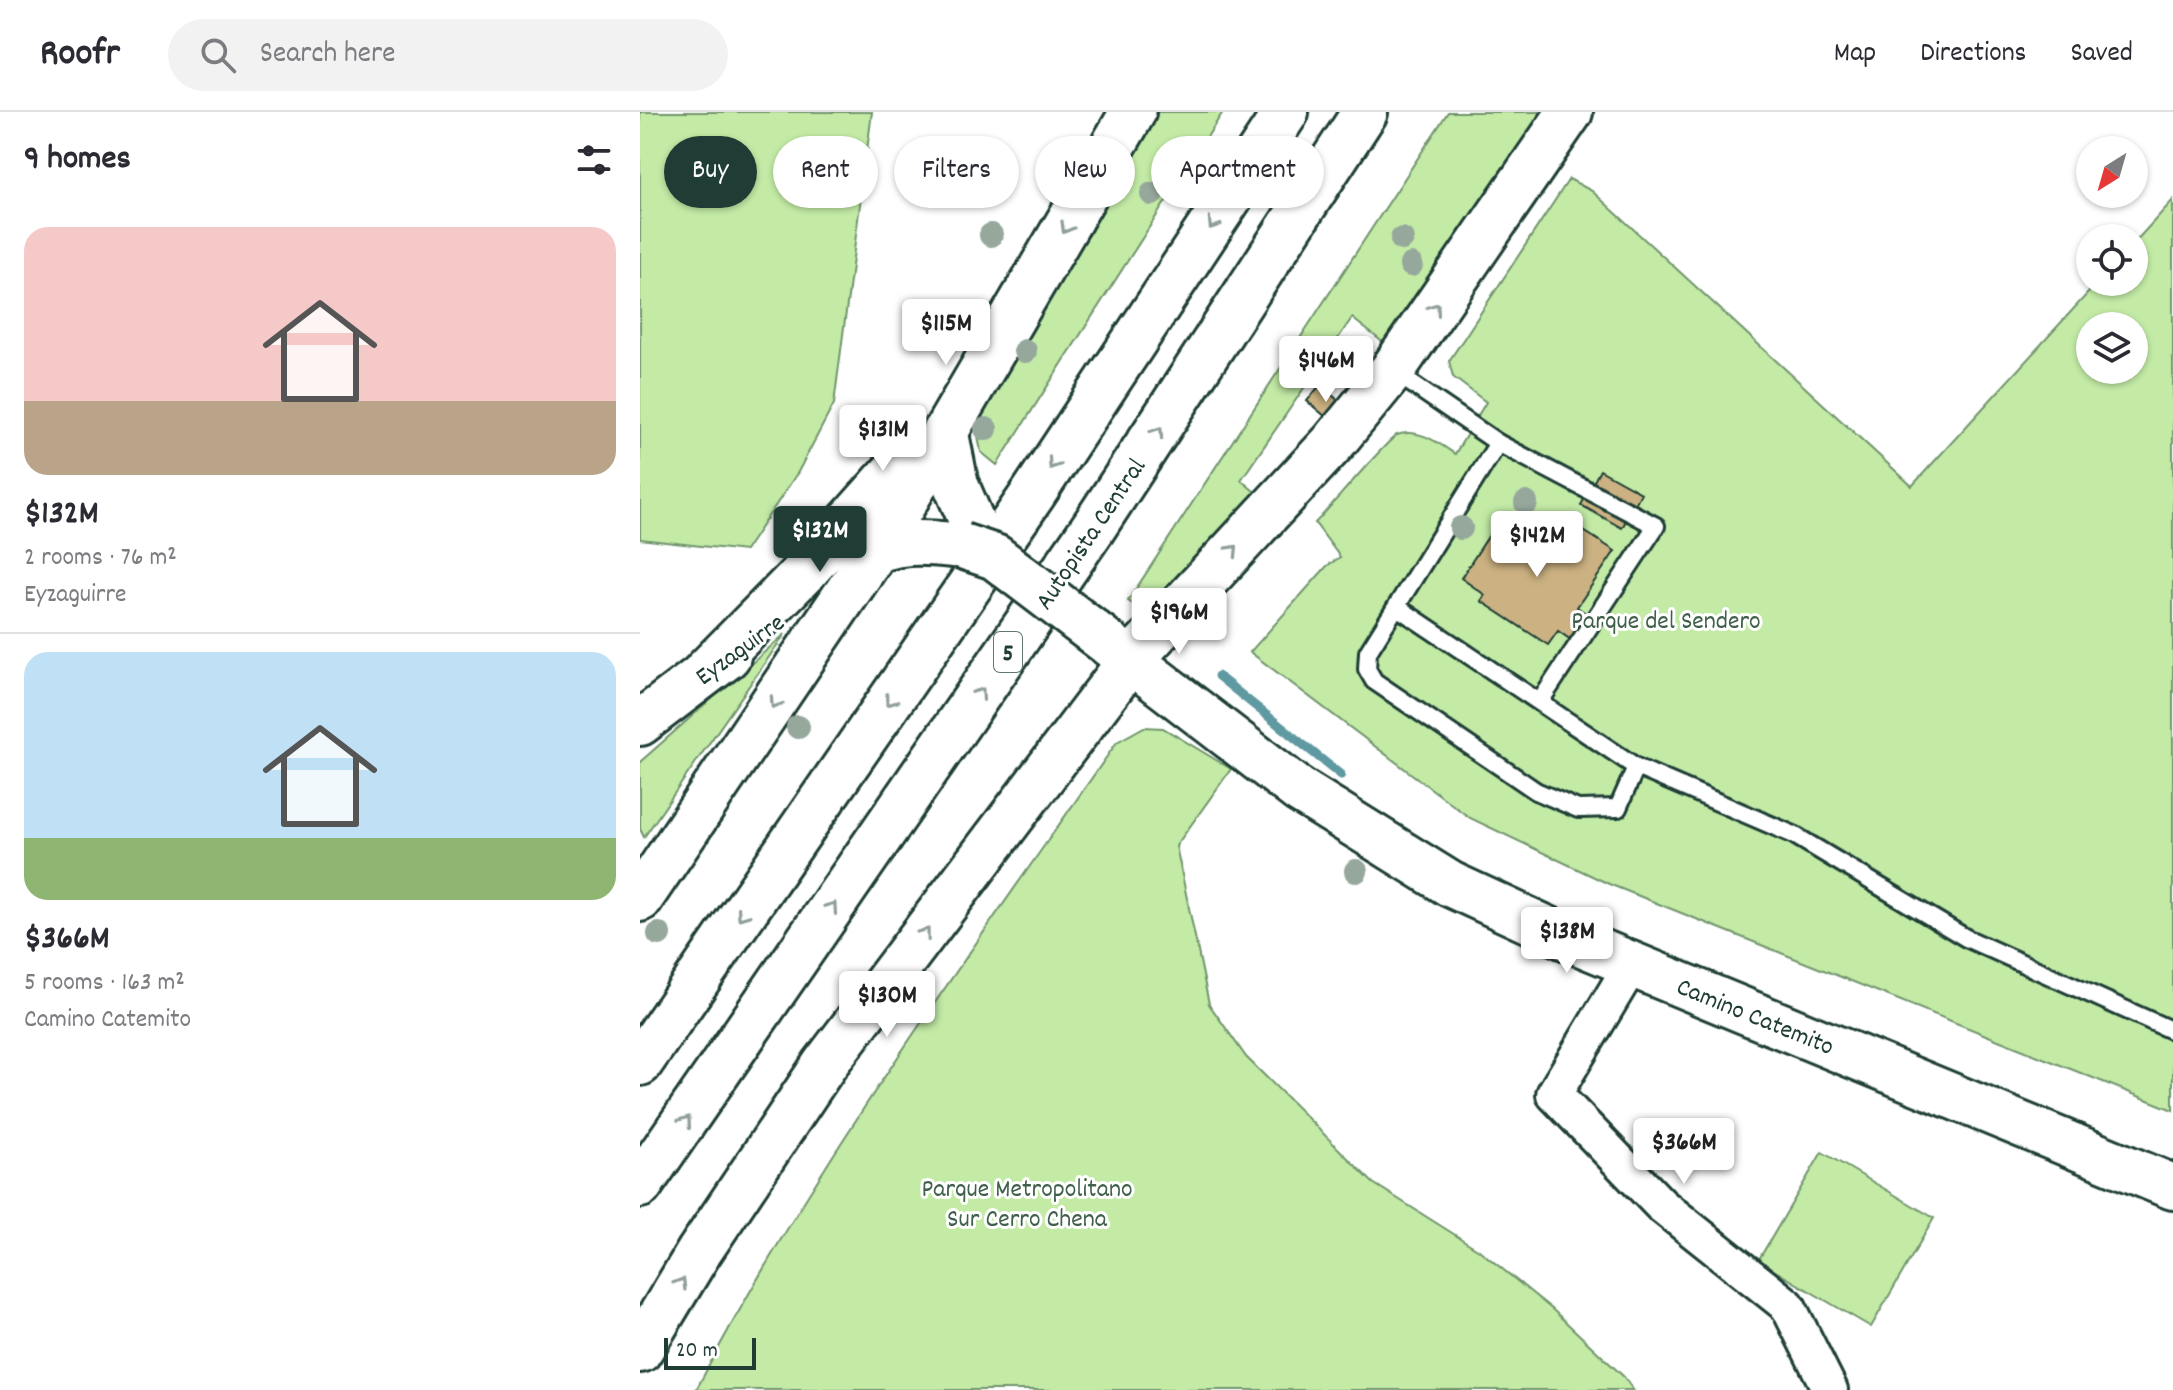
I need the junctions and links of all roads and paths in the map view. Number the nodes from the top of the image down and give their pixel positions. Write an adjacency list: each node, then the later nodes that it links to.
1 (1133, 112): 5 (main road, one-way to 5)
2 (1286, 112): 22 (main road, one-way to 22)
3 (1365, 112): 23 (main road, Autopista Central / 5, one-way to 3)
4 (1570, 112): 6 (main road, one-way to 4)
5 (1004, 335): 7 (main road); 14 (main road)
6 (1392, 371): 8 (lane); 11 (main road, one-way to 6)
7 (946, 434): 9 (main road); 10 (main road)
8 (1498, 443): 12 (lane); 15 (lane)
9 (978, 544): 10 (main road); 13 (main road, Camino Catemito, bridge)
10 (878, 547): 14 (main road, Eyzaguirre); 19 (main road, one-way to 19)
11 (1179, 607): 13 (main road); 16 (main road)
12 (1397, 607): 15 (lane); 18 (lane)
13 (1117, 651): 16 (main road, Camino Catemito); 25 (main road, one-way to 13)
14 (705, 672): 17 (main road, Eyzaguirre)
15 (1541, 700): 18 (lane)
16 (1193, 711): 20 (main road, Camino Catemito)
17 (640, 723)
18 (1636, 767): 21 (lane)
19 (641, 892)
20 (1632, 964): 24 (main road, Camino Catemito); 26 (street)
21 (2173, 1031)
22 (640, 1063)
23 (640, 1185)
24 (2173, 1187)
25 (640, 1350)
26 (1830, 1390)

